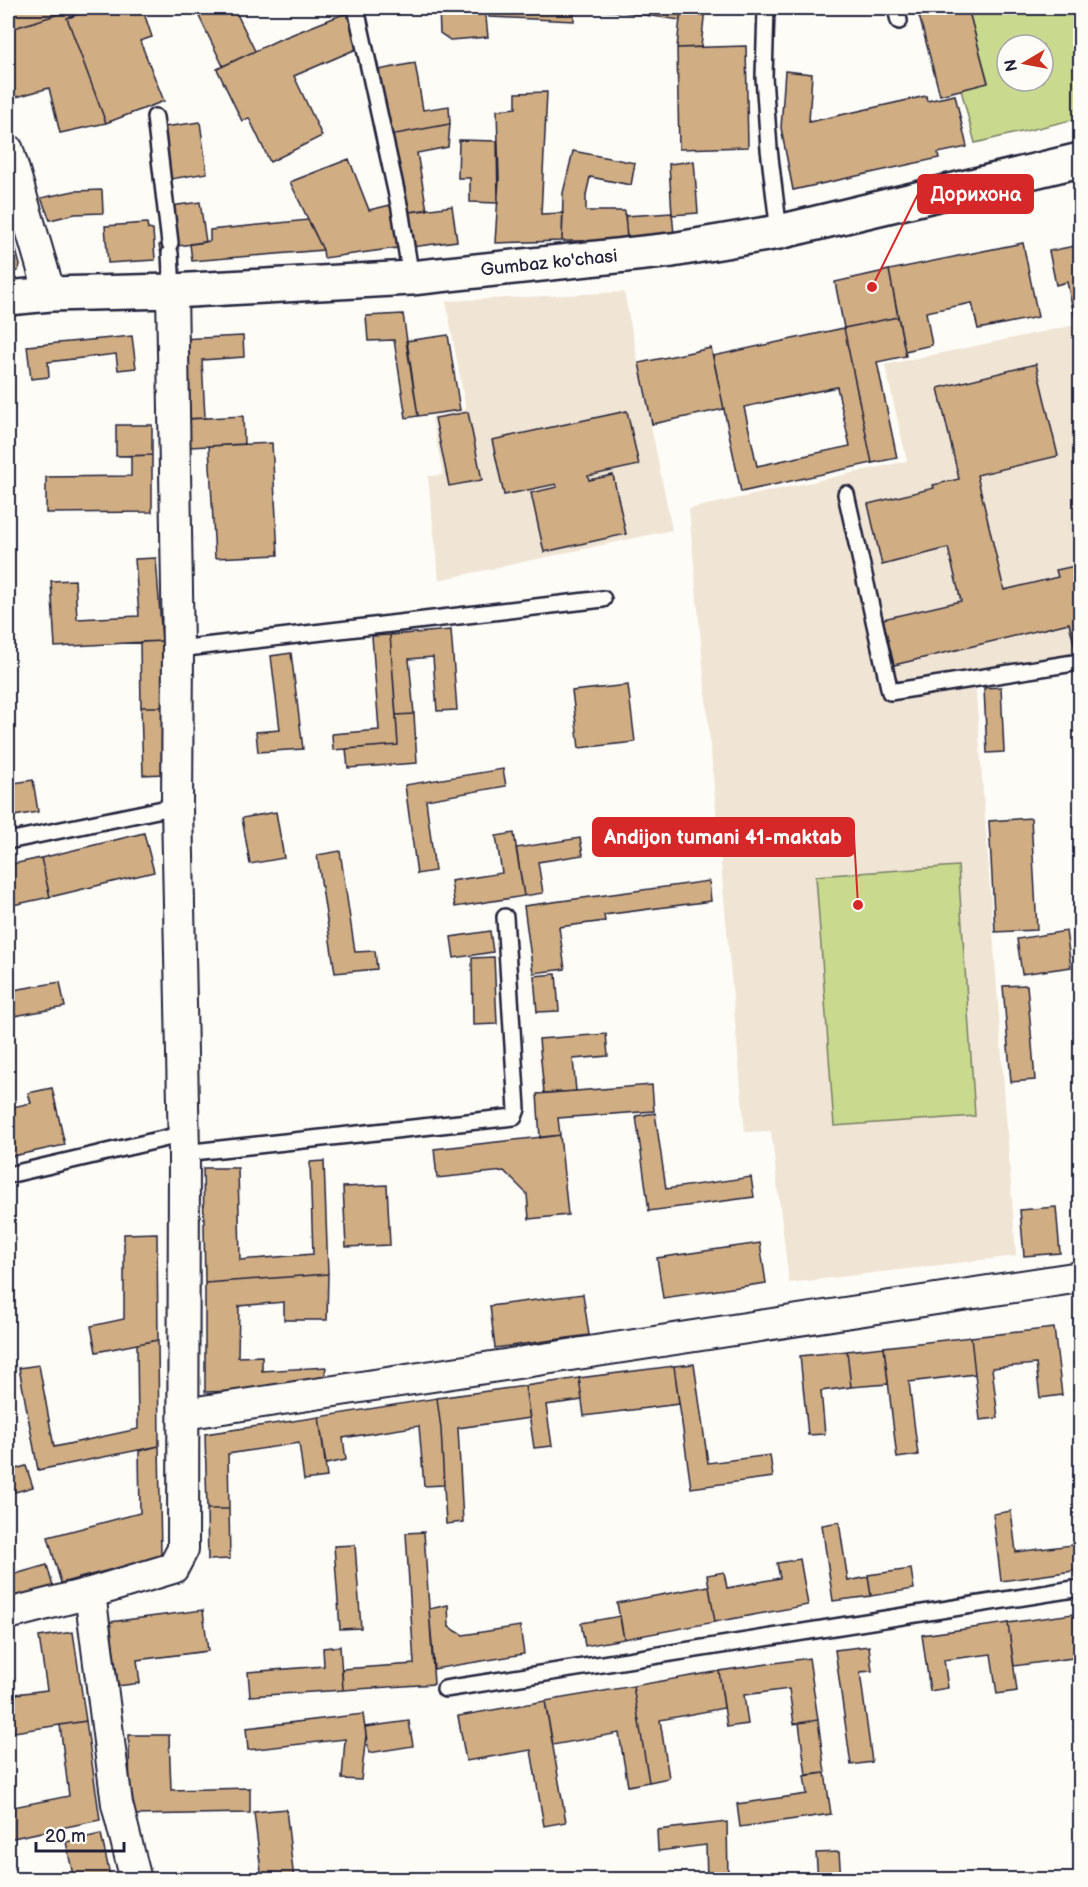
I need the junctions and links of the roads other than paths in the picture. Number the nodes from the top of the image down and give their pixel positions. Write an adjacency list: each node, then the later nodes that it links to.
1 (356, 8): 7 (lane)
2 (766, 8): 6 (lane)
3 (155, 117): 8 (lane)
4 (8, 150): 9 (street)
5 (1080, 160): 6 (main road, Gumbaz ko'chasi)
6 (779, 232): 7 (main road, Gumbaz ko'chasi)
7 (411, 278): 8 (main road, Gumbaz ko'chasi)
8 (172, 291): 9 (main road, Gumbaz ko'chasi); 13 (street)
9 (50, 294): 10 (main road, Gumbaz ko'chasi)
10 (8, 298)
11 (846, 494): 14 (lane)
12 (603, 599): 13 (lane)
13 (177, 649): 15 (street)
14 (1080, 662)
15 (177, 806): 16 (lane); 18 (street)
16 (8, 841)
17 (505, 917): 18 (lane)
18 (184, 1144): 19 (lane); 21 (street)
19 (8, 1175)
20 (1080, 1277): 21 (street)
21 (184, 1414): 23 (street)
22 (1080, 1588): 25 (lane)
23 (90, 1593): 24 (street); 26 (street)
24 (8, 1614)
25 (445, 1689)
26 (136, 1880)

